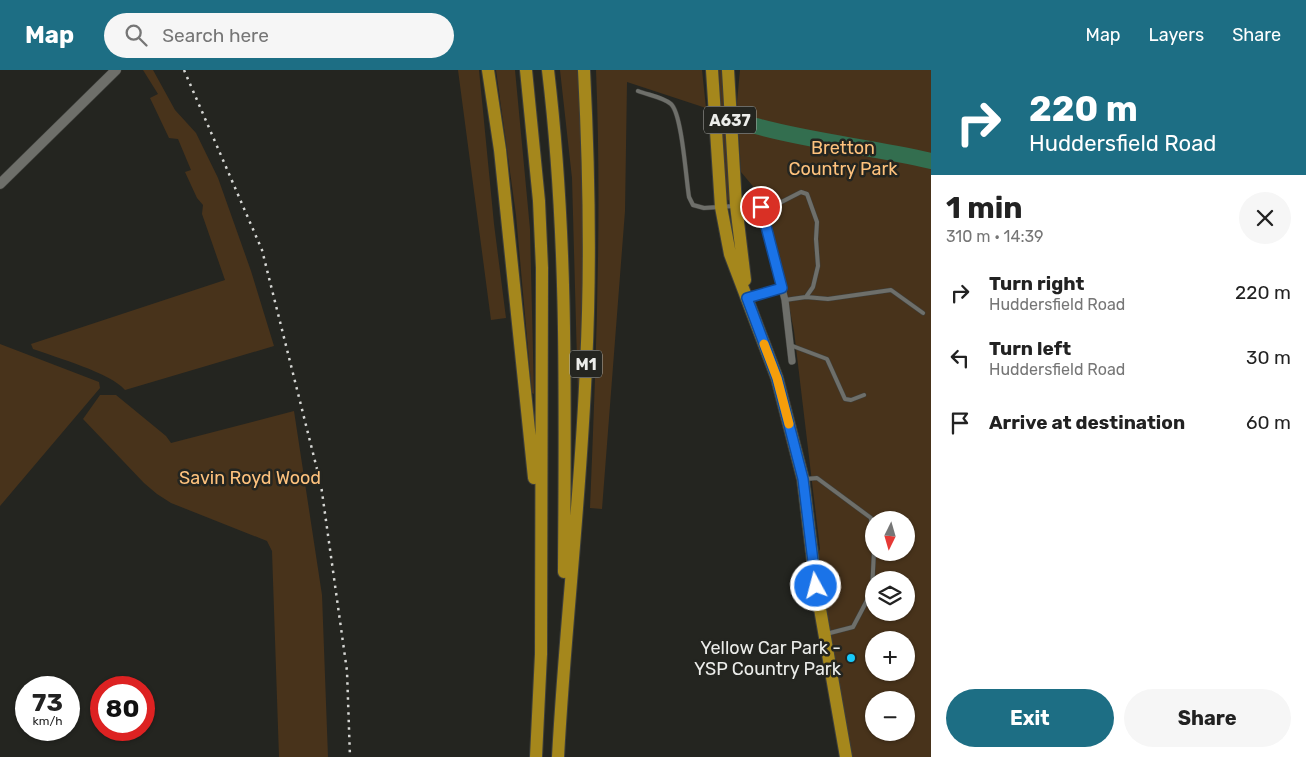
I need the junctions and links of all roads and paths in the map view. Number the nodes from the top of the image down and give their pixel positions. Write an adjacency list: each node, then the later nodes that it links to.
1 (116, 70): 9 (street)
2 (488, 70): 23 (highway)
3 (526, 70): 23 (highway)
4 (548, 70): 26 (highway, M1)
5 (584, 70): 26 (highway, M1)
6 (712, 70): 11 (highway)
7 (728, 70): 10 (highway, A637)
8 (638, 92): 11 (lane)
9 (0, 184)
10 (736, 205): 11 (lane); 15 (highway, A637)
11 (721, 207): 15 (highway)
12 (762, 210): 13 (street); 14 (lane)
13 (782, 288): 15 (street); 16 (street)
14 (806, 297): 16 (lane); 17 (lane)
15 (747, 298): 21 (highway, A637)
16 (785, 300): 18 (street)
17 (923, 313)
18 (790, 346): 19 (street); 20 (lane)
19 (792, 361)
20 (864, 395)
21 (803, 479): 22 (lane); 25 (highway, A637)
22 (865, 514)
23 (541, 550): 27 (highway)
24 (873, 561): 25 (lane)
25 (824, 634): 29 (highway, A637)
26 (564, 656): 28 (highway, M1)
27 (536, 757)
28 (558, 757)
29 (846, 757)

